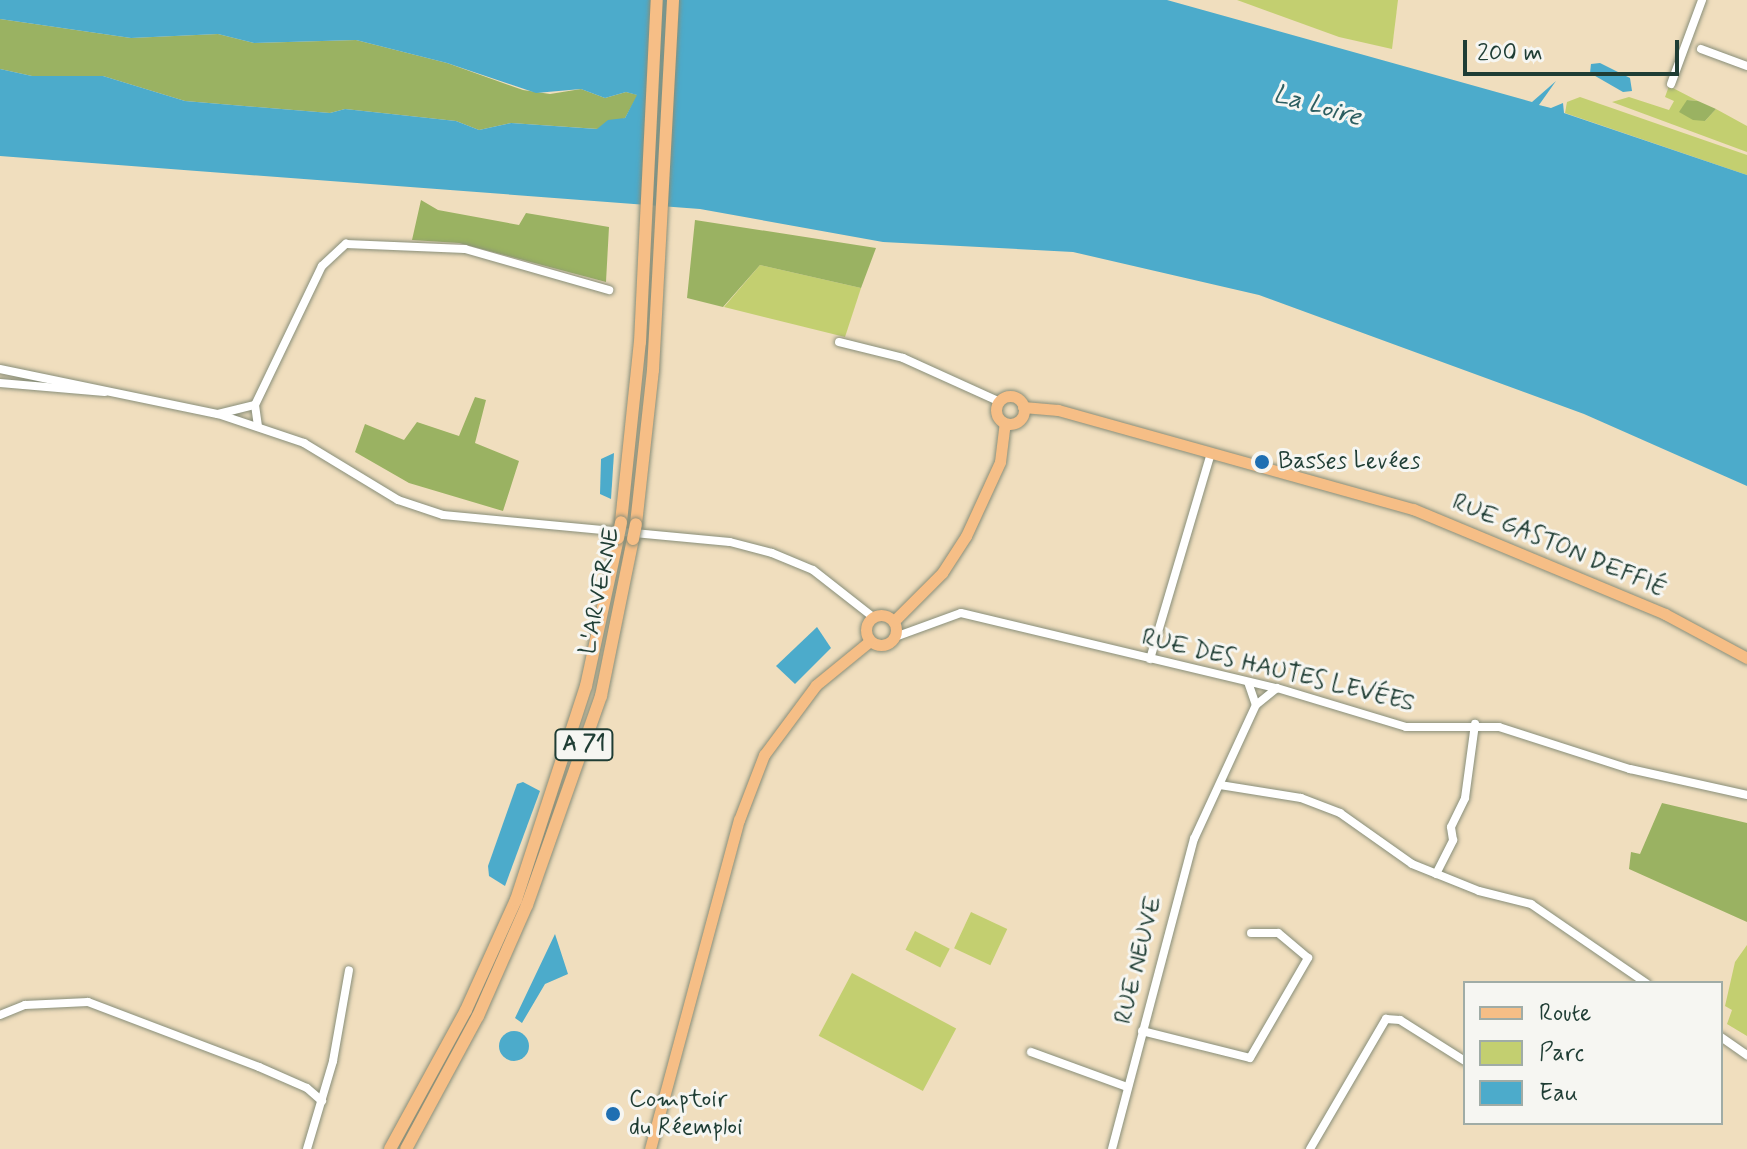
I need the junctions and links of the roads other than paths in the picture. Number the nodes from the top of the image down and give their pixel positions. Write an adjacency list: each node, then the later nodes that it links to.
1 (657, 0): 44 (highway, L'ARVERNE / A 71, bridge)
2 (673, 0): 45 (highway, L'ARVERNE / A 71, bridge)
3 (1702, 0): 6 (street)
4 (1701, 49): 5 (street)
5 (1747, 66)
6 (1671, 84)
7 (609, 290): 13 (street)
8 (839, 342): 12 (street)
9 (0, 369): 11 (street)
10 (0, 383): 11 (street)
11 (121, 390): 15 (street)
12 (998, 401): 14 (main road); 16 (main road)
13 (255, 405): 15 (street); 17 (street)
14 (1023, 407): 16 (main road); 18 (main road, RUE GASTON DEFFIÉ)
15 (218, 414): 17 (street)
16 (1005, 424): 20 (main road)
17 (258, 427): 19 (street)
18 (1210, 456): 23 (main road, RUE GASTON DEFFIÉ); 24 (street)
19 (873, 617): 20 (main road); 22 (main road)
20 (894, 621): 21 (main road)
21 (895, 637): 22 (main road); 24 (street, RUE DES HAUTES LEVÉES)
22 (870, 641): 46 (main road)
23 (1747, 658)
24 (1150, 659): 25 (street, RUE DES HAUTES LEVÉES)
25 (1248, 682): 26 (street, RUE DES HAUTES LEVÉES); 27 (street)
26 (1277, 688): 27 (street); 28 (street, RUE DES HAUTES LEVÉES)
27 (1256, 705): 29 (street, RUE NEUVE)
28 (1475, 724): 30 (street, RUE DES HAUTES LEVÉES); 31 (street)
29 (1220, 785): 31 (street); 36 (street, RUE NEUVE)
30 (1747, 795)
31 (1436, 874): 34 (street)
32 (1251, 933): 36 (street)
33 (349, 970): 42 (street)
34 (1643, 981)
35 (0, 1015): 42 (street)
36 (1142, 1031): 41 (street, RUE NEUVE)
37 (1723, 1038): 39 (street)
38 (1031, 1052): 41 (street)
39 (1747, 1055)
40 (1463, 1060): 48 (street)
41 (1127, 1087): 47 (street, RUE NEUVE)
42 (322, 1101): 43 (street)
43 (307, 1149)
44 (390, 1149)
45 (406, 1149)
46 (650, 1149)
47 (1112, 1149)
48 (1310, 1149)

